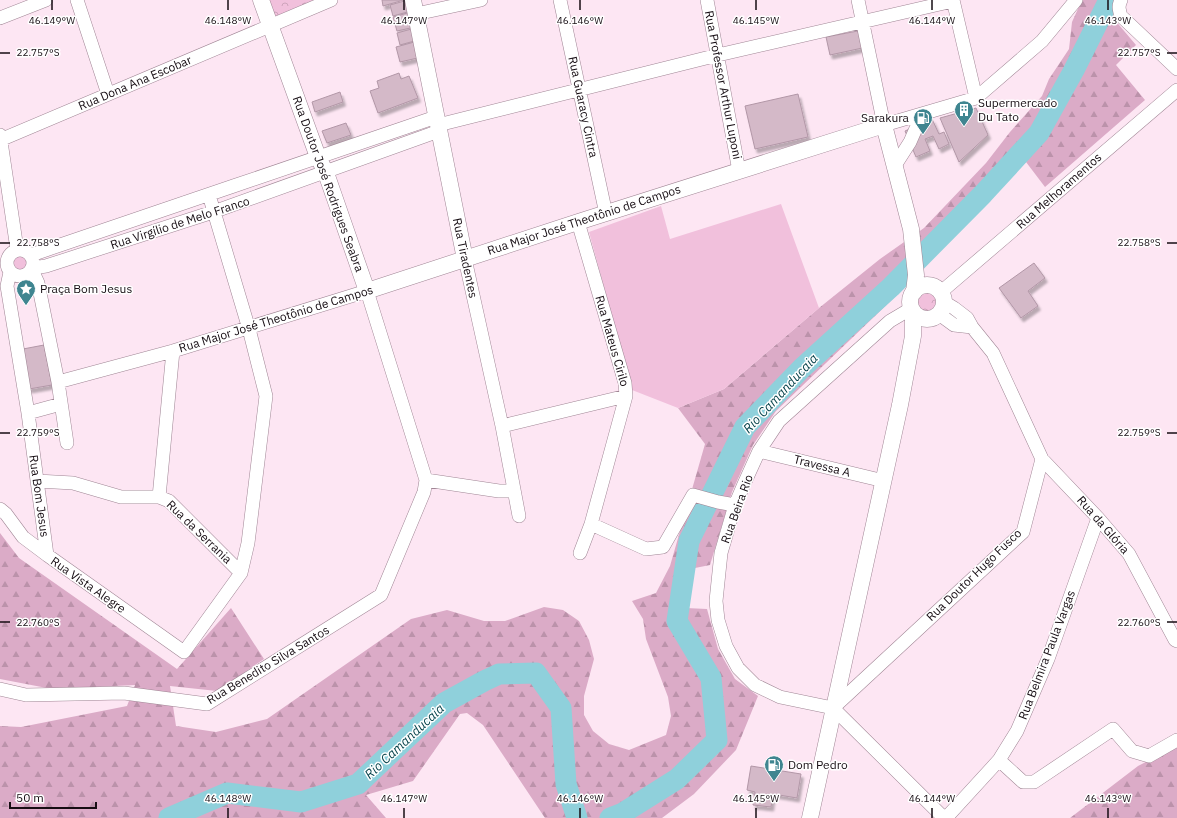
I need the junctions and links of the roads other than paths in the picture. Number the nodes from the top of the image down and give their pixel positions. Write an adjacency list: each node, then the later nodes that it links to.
1 (46, 0): 13 (street)
2 (77, 0): 20 (street)
3 (261, 0): 15 (main road, Rua Doutor José Rodrigues Seabra)
4 (332, 0): 15 (street, Rua Dona Ana Escobar)
5 (482, 0): 12 (street)
6 (560, 0): 18 (street, Rua Guaracy Cintra)
7 (707, 0): 16 (street, Rua Professor Arthur Luponi)
8 (858, 0): 14 (street)
9 (953, 0): 14 (street); 21 (street)
10 (1076, 0): 21 (street, Rua Major José Theotônio de Campos)
11 (1121, 0): 17 (street)
12 (415, 7): 23 (main road, Rua Tiradentes)
13 (0, 18)
14 (862, 22): 16 (street); 24 (street)
15 (270, 26): 20 (street, Rua Dona Ana Escobar); 26 (main road, Rua Doutor José Rodrigues Seabra)
16 (718, 55): 18 (street); 28 (street, Rua Professor Arthur Luponi)
17 (1177, 69)
18 (579, 90): 23 (street); 32 (street, Rua Guaracy Cintra)
19 (1177, 90): 41 (street, Rua Melhoramentos)
20 (108, 94): 25 (street, Rua Dona Ana Escobar)
21 (976, 98): 22 (street, Rua Major José Theotônio de Campos)
22 (916, 116): 24 (street, Rua Major José Theotônio de Campos); 27 (street)
23 (438, 124): 26 (street, Rua Virgílio de Melo Franco); 29 (street, Rua Virgílio de Melo Franco); 35 (main road, Rua Tiradentes)
24 (884, 125): 27 (main road); 28 (main road, Rua Major José Theotônio de Campos)
25 (0, 138): 34 (street)
26 (318, 156): 29 (main road, Rua Doutor José Rodrigues Seabra); 30 (street, Rua Virgílio de Melo Franco)
27 (894, 167): 38 (main road)
28 (739, 171): 32 (main road, Rua Major José Theotônio de Campos)
29 (326, 173): 31 (street, Rua Virgílio de Melo Franco); 39 (main road, Rua Doutor José Rodrigues Seabra)
30 (208, 195): 31 (street); 36 (street, Rua Virgílio de Melo Franco)
31 (214, 212): 36 (street, Rua Virgílio de Melo Franco); 43 (street)
32 (606, 214): 33 (main road, Rua Major José Theotônio de Campos)
33 (578, 222): 35 (main road, Rua Major José Theotônio de Campos); 47 (street, Rua Mateus Cirilo)
34 (18, 249): 36 (street); 37 (street)
35 (465, 259): 39 (main road, Rua Major José Theotônio de Campos); 50 (street, Rua Tiradentes)
36 (32, 264): 37 (street); 46 (street)
37 (6, 266): 49 (street)
38 (916, 275): 40 (main road); 41 (main road)
39 (367, 291): 43 (street, Rua Major José Theotônio de Campos); 54 (street, Rua Doutor José Rodrigues Seabra)
40 (914, 292): 41 (main road); 42 (main road)
41 (936, 302): 42 (main road); 44 (main road); 53 (street)
42 (912, 310): 44 (main road); 52 (street, Rua Beira Rio)
43 (249, 329): 45 (street, Rua Major José Theotônio de Campos); 66 (street)
44 (913, 336): 56 (main road)
45 (174, 351): 46 (street, Rua Major José Theotônio de Campos); 58 (street)
46 (58, 382): 48 (street)
47 (626, 396): 50 (street); 63 (street, Rua Mateus Cirilo)
48 (61, 404): 49 (street); 51 (street)
49 (28, 413): 55 (street, Rua Bom Jesus)
50 (502, 426): 57 (street, Rua Tiradentes)
51 (67, 443)
52 (759, 451): 56 (street, Travessa A); 59 (street, Rua Beira Rio)
53 (1042, 459): 62 (street, Rua da Glória); 69 (street, Rua Doutor Hugo Fusco)
54 (426, 480): 57 (street); 68 (street, Rua Benedito Silva Santos)
55 (37, 481): 58 (street, Rua da Serrania); 65 (street, Rua Bom Jesus)
56 (884, 481): 69 (main road)
57 (514, 491): 61 (street, Rua Tiradentes)
58 (159, 497): 66 (street, Rua da Serrania)
59 (735, 505): 63 (street); 69 (street, Rua Beira Rio)
60 (0, 509): 65 (street, Rua Vista Alegre)
61 (519, 516)
62 (1098, 518): 67 (street, Rua da Glória); 71 (street, Rua Belmira Paula Vargas)
63 (591, 524): 64 (street, Rua Mateus Cirilo)
64 (580, 553)
65 (46, 555): 66 (street, Rua Vista Alegre)
66 (241, 573)
67 (1177, 641)
68 (0, 689)
69 (833, 708): 72 (main road); 73 (street)
70 (1177, 740): 71 (street)
71 (999, 760): 73 (street, Rua Belmira Paula Vargas)
72 (810, 818)
73 (945, 818)

